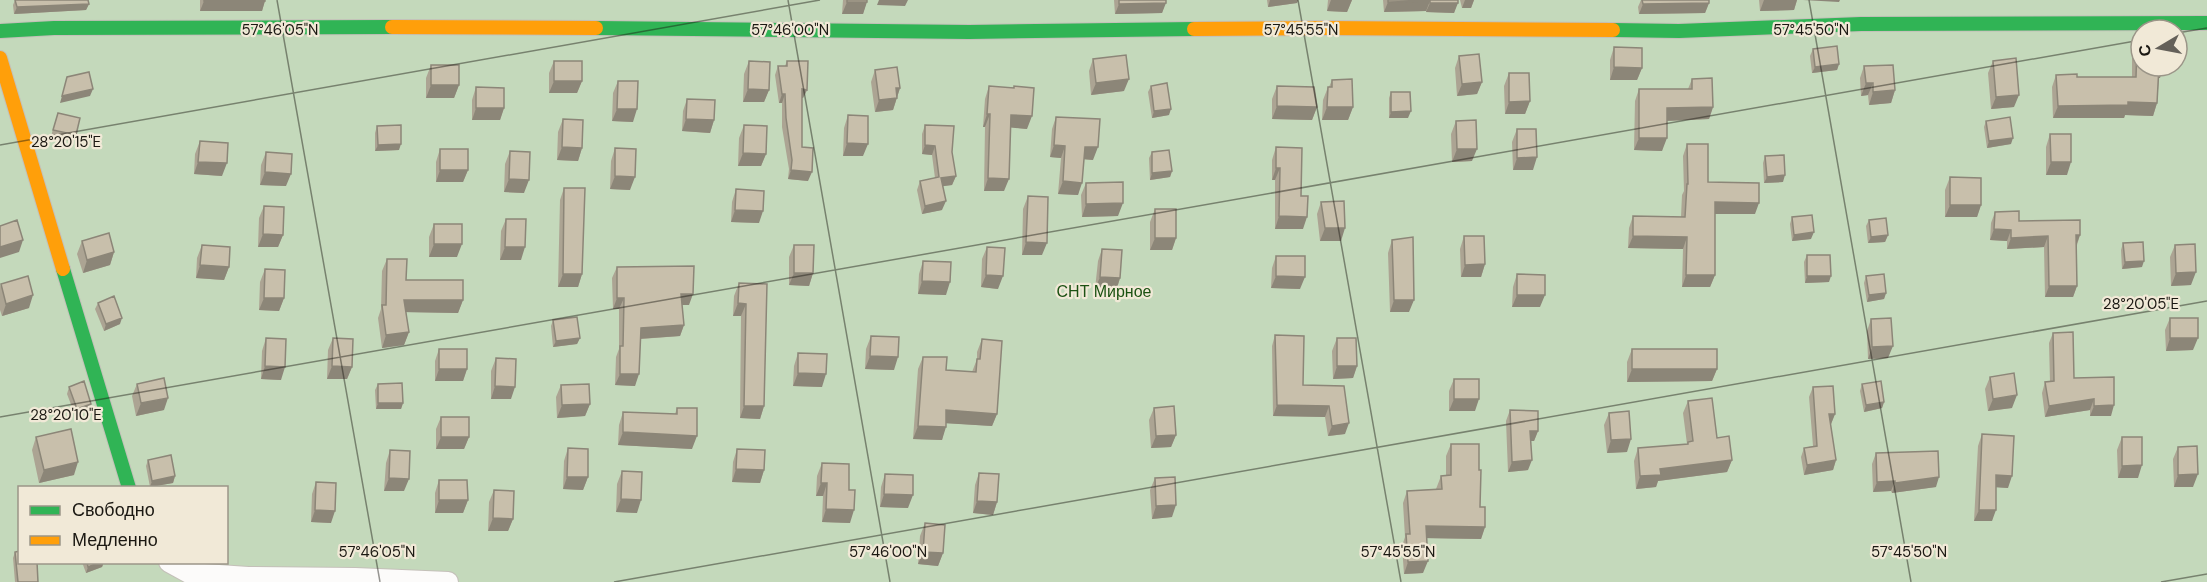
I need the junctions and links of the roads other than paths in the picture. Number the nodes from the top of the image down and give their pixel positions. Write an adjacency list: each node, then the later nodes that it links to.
1 (2207, 23): 2 (street)
2 (0, 31)
3 (0, 58): 4 (street)
4 (128, 486)
5 (173, 564): 6 (street)
6 (448, 582)

